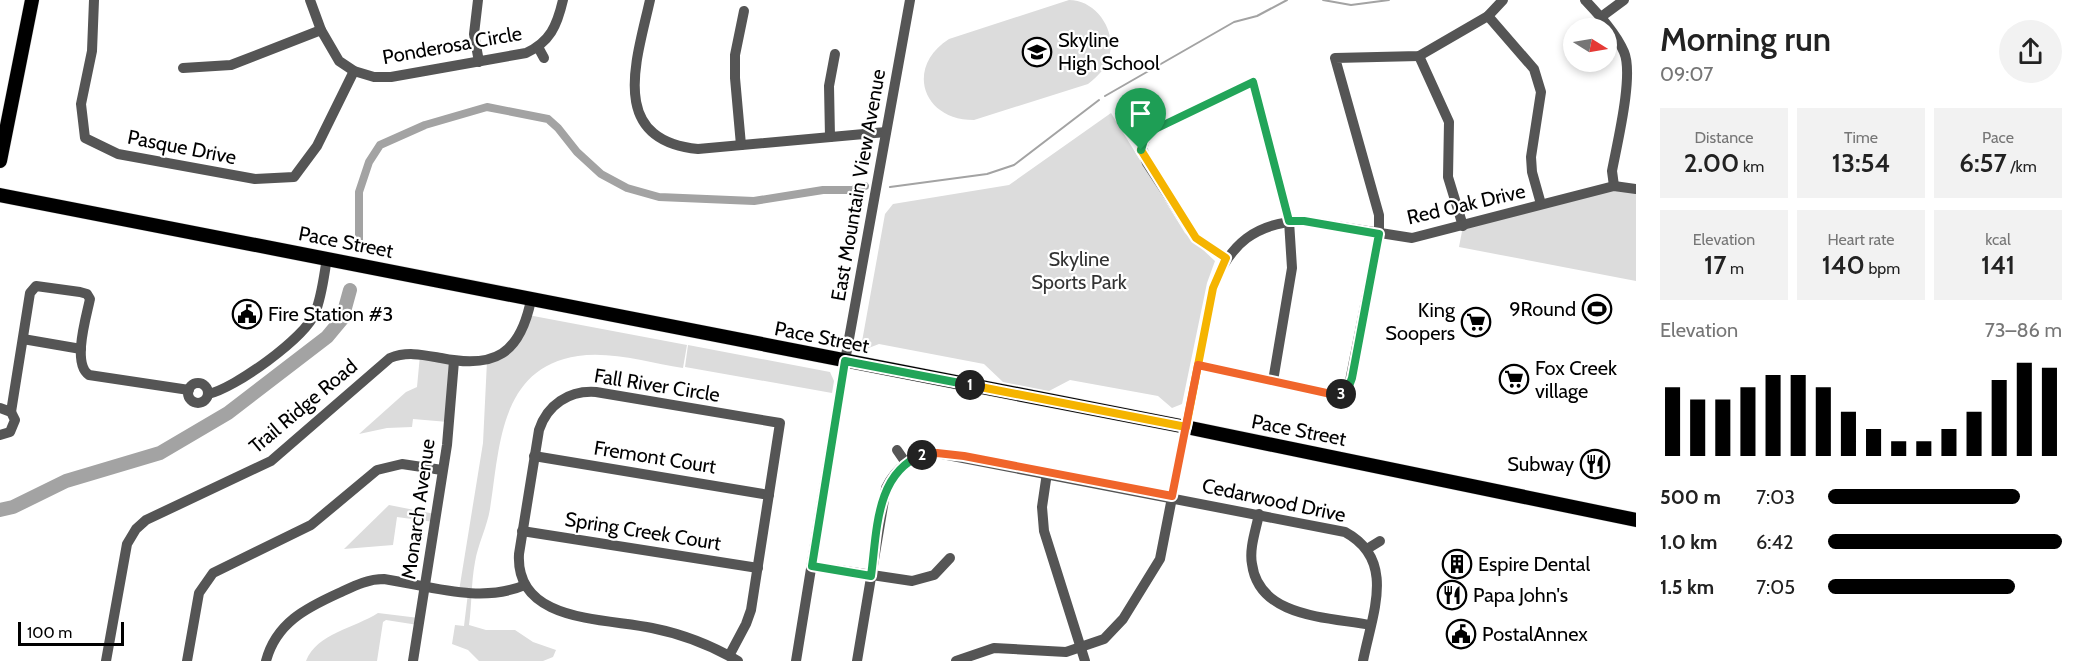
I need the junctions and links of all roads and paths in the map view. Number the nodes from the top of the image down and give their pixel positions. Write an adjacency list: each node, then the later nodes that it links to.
1 (32, 0): 25 (main road)
2 (94, 0): 21 (street, Pasque Drive)
3 (310, 0): 14 (street)
4 (478, 0): 19 (street)
5 (563, 0): 15 (street, Ponderosa Circle)
6 (650, 0): 24 (street)
7 (910, 0): 22 (street, East Mountain View Avenue)
8 (1503, 0): 12 (street)
9 (1585, 0): 13 (street)
10 (1624, 0): 13 (street)
11 (744, 11): 24 (street)
12 (1488, 16): 17 (street); 29 (street)
13 (1601, 17): 26 (street)
14 (321, 30): 20 (street); 21 (street)
15 (538, 47): 18 (street); 19 (street, Ponderosa Circle)
16 (835, 54): 23 (street)
17 (1419, 56): 31 (street); 32 (street)
18 (544, 58)
19 (479, 62): 21 (street, Ponderosa Circle)
20 (183, 68)
21 (354, 71)
22 (886, 132): 23 (street); 39 (street, East Mountain View Avenue)
23 (830, 137): 24 (street)
24 (741, 145)
25 (0, 161)
26 (1614, 186): 27 (street, Red Oak Drive); 29 (street, Red Oak Drive)
27 (1636, 189)
28 (0, 195): 33 (main road, Pace Street)
29 (1541, 204): 31 (street, Red Oak Drive)
30 (1289, 221): 32 (street, Red Oak Drive); 34 (street, Red Oak Drive); 34 (street); 41 (street)
31 (1463, 226): 32 (street, Red Oak Drive)
32 (1379, 234): 41 (street)
33 (327, 258): 35 (main road, Pace Street); 37 (street)
34 (1226, 258): 40 (street, Red Oak Drive)
35 (531, 300): 38 (street, Trail Ridge Road); 39 (main road, Pace Street)
36 (23, 339): 37 (street); 37 (street); 42 (street)
37 (81, 349)
38 (454, 361): 48 (street, Monarch Avenue); 66 (street, Trail Ridge Road)
39 (845, 361): 43 (main road, Pace Street); 58 (street, East Mountain View Avenue)
40 (1198, 365): 41 (street); 43 (street, Red Oak Drive)
41 (1273, 381)
42 (5, 410): 44 (street)
43 (1186, 427): 51 (street, Red Oak Drive); 53 (main road, Pace Street)
44 (0, 435)
45 (897, 450): 47 (street)
46 (534, 456): 50 (street, Fremont Court); 50 (street, Fall River Circle); 54 (street, Fall River Circle)
47 (906, 463): 49 (street, Cedarwood Drive); 60 (street)
48 (442, 470): 61 (street, Monarch Avenue); 67 (street)
49 (1047, 473): 51 (street, Cedarwood Drive); 64 (street)
50 (769, 495): 59 (street, Fall River Circle)
51 (1172, 496): 52 (street, Cedarwood Drive); 64 (street, Red Oak Drive)
52 (1258, 514): 56 (street, Cedarwood Drive); 63 (street)
53 (1636, 520)
54 (522, 531): 59 (street, Spring Creek Court); 62 (street, Fall River Circle)
55 (1380, 541): 56 (street)
56 (1367, 549): 63 (street)
57 (951, 558): 60 (street)
58 (812, 566): 60 (street); 70 (street, East Mountain View Avenue)
59 (758, 568): 65 (street, Fall River Circle)
60 (871, 576): 71 (street)
61 (425, 585): 62 (street); 68 (street); 69 (street, Monarch Avenue)
62 (525, 585): 65 (street, Fall River Circle)
63 (1370, 625): 74 (street)
64 (1080, 647): 72 (street, Red Oak Drive); 73 (street)
65 (733, 658)
66 (106, 661)
67 (187, 661)
68 (266, 661)
69 (412, 661)
70 (796, 661)
71 (857, 661)
72 (956, 661)
73 (1085, 661)
74 (1363, 661)

